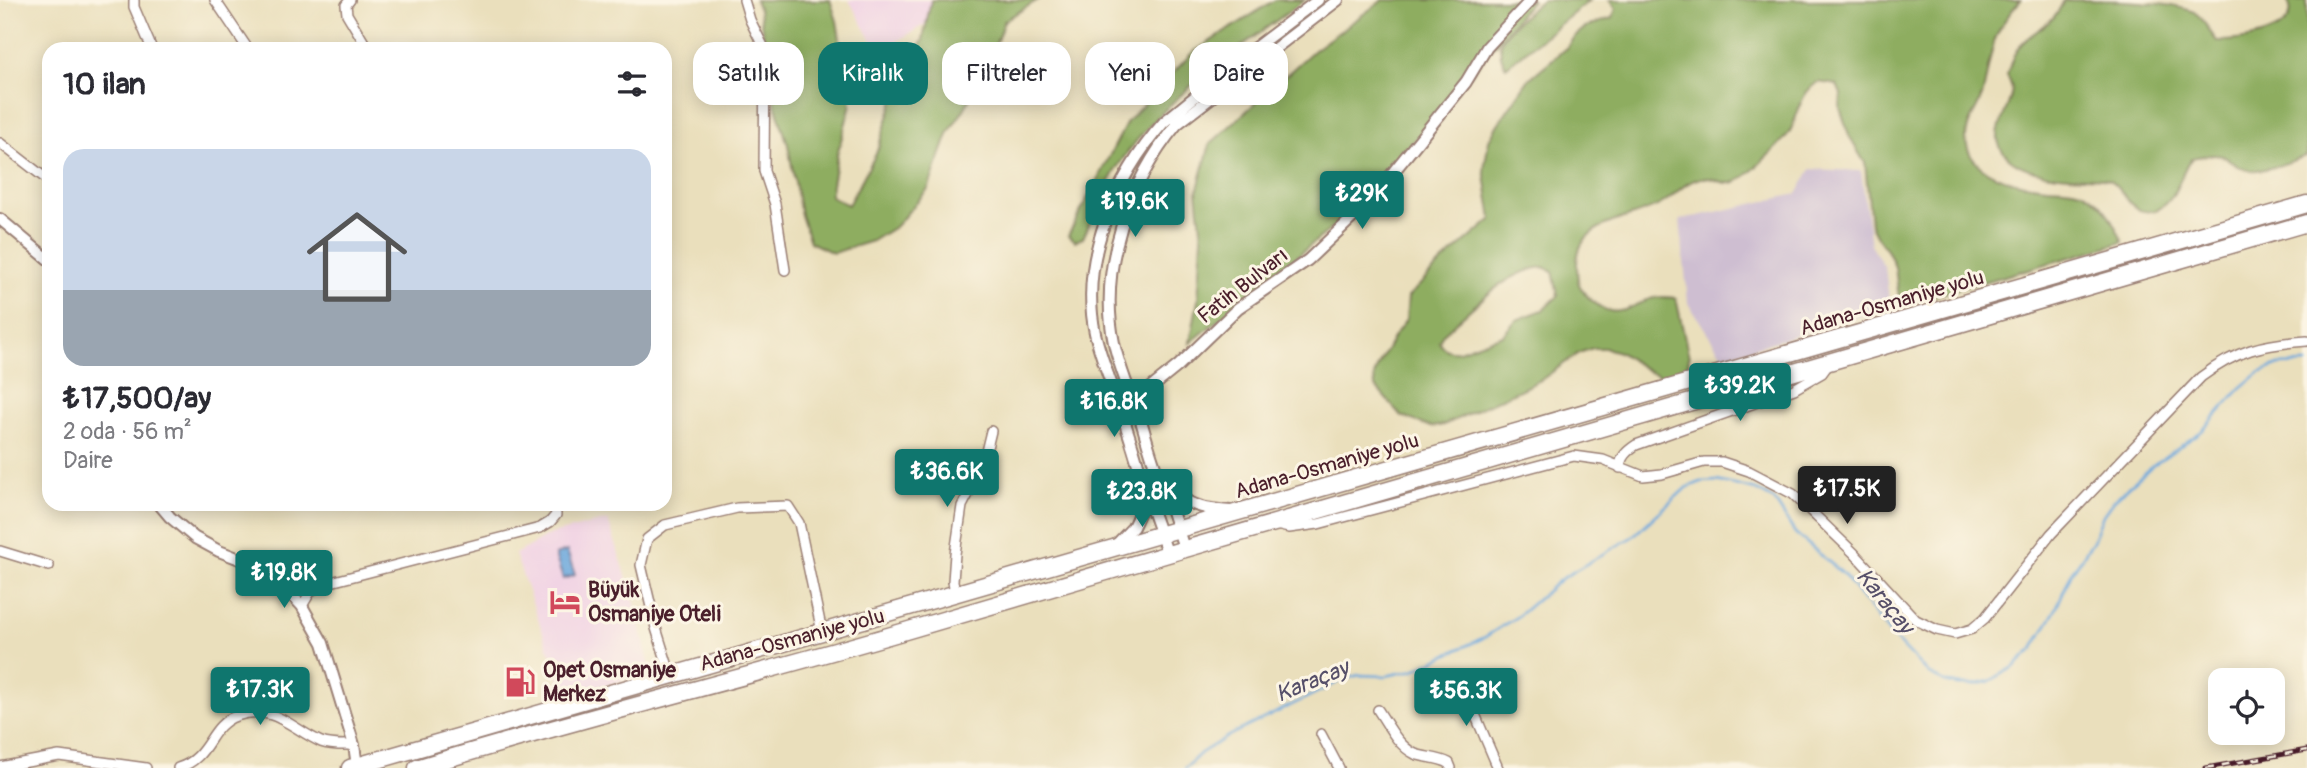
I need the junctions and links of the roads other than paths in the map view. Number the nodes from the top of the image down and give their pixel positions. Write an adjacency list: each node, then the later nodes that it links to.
1 (134, 0): 8 (street)
2 (215, 0): 9 (street)
3 (350, 0): 10 (street)
4 (744, 0): 17 (street)
5 (1318, 0): 24 (street)
6 (1338, 0): 20 (street)
7 (1531, 0): 20 (street, Fatih Bulvarı)
8 (149, 42)
9 (243, 42)
10 (364, 42)
11 (0, 143): 12 (street)
12 (42, 176)
13 (2307, 204): 27 (highway, Adana-Osmaniye yolu)
14 (0, 219): 16 (street)
15 (2307, 223): 19 (highway, Adana-Osmaniye yolu)
16 (42, 254)
17 (785, 270)
18 (2307, 341): 22 (street)
19 (1831, 361): 22 (street); 28 (highway, Adana-Osmaniye yolu)
20 (1135, 406): 23 (street)
21 (991, 431): 36 (street)
22 (1620, 468): 28 (street)
23 (1163, 484): 27 (street); 29 (street)
24 (1147, 496): 30 (street); 31 (street)
25 (165, 511): 37 (street)
26 (556, 511): 37 (street)
27 (1244, 512): 29 (highway, Adana-Osmaniye yolu)
28 (1267, 524): 32 (highway, Adana-Osmaniye yolu)
29 (1178, 528): 30 (highway, Adana-Osmaniye yolu); 32 (street)
30 (1160, 533): 31 (highway, Adana-Osmaniye yolu); 34 (street)
31 (1115, 546): 36 (highway, Adana-Osmaniye yolu)
32 (1184, 548): 34 (highway, Adana-Osmaniye yolu)
33 (0, 551): 35 (street)
34 (1167, 552): 48 (highway, Adana-Osmaniye yolu)
35 (49, 566)
36 (955, 593): 38 (highway, Adana-Osmaniye yolu)
37 (302, 606): 43 (street)
38 (822, 632): 39 (highway, Adana-Osmaniye yolu); 39 (street)
39 (671, 676): 45 (highway, Adana-Osmaniye yolu)
40 (1459, 677): 51 (street)
41 (1377, 710): 50 (street)
42 (1321, 734): 49 (street)
43 (354, 745): 45 (street); 47 (street)
44 (0, 767): 46 (street)
45 (354, 767)
46 (146, 768)
47 (177, 768)
48 (417, 768)
49 (1339, 768)
50 (1451, 768)
51 (1498, 768)

